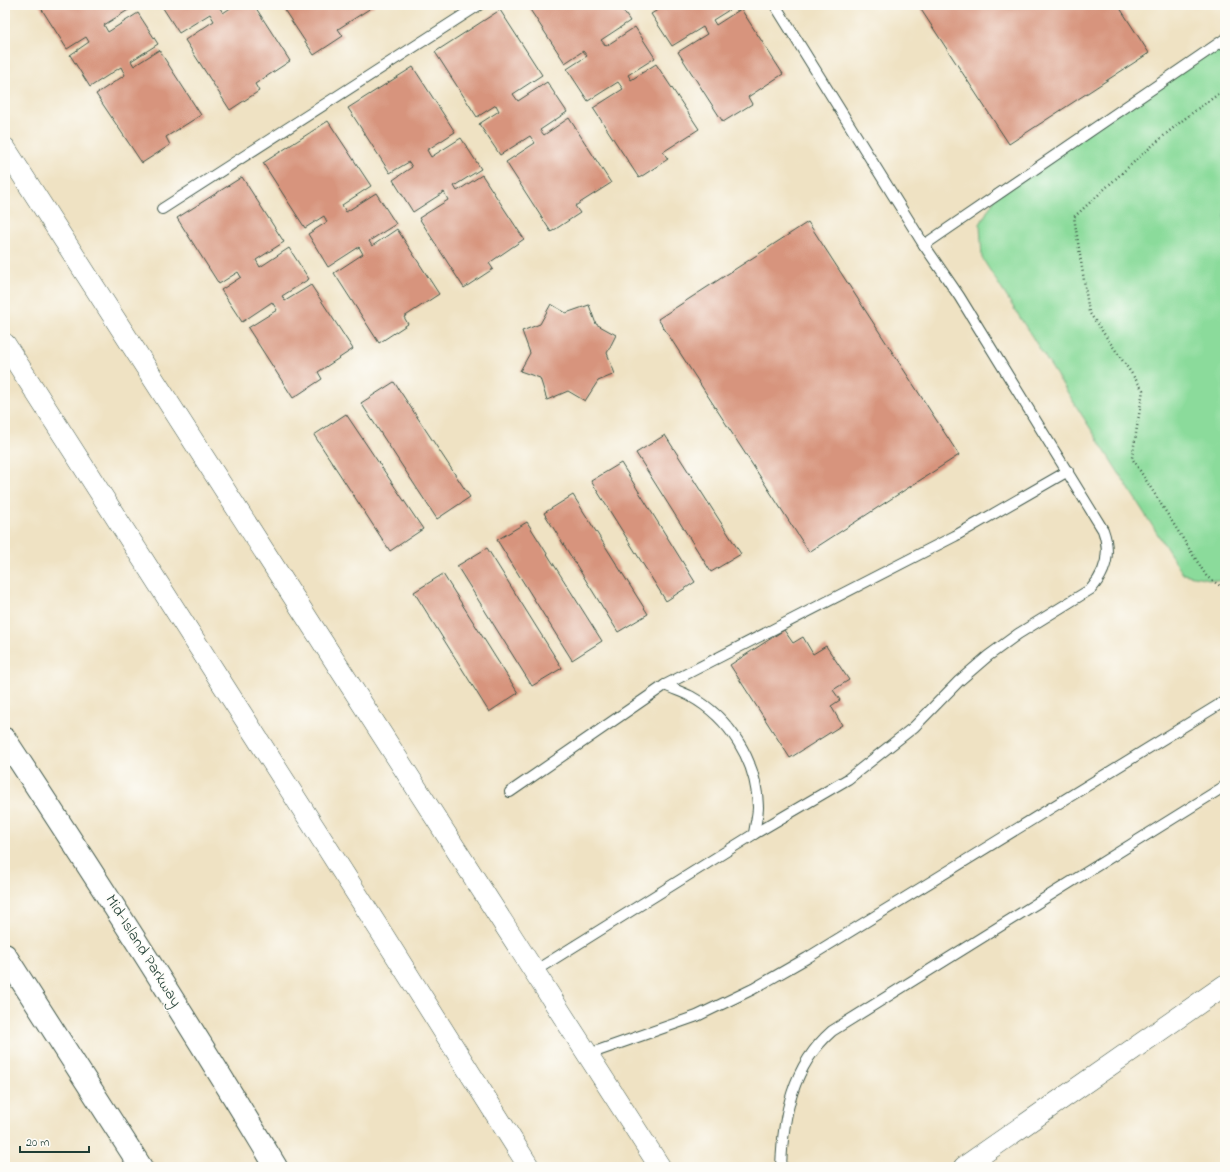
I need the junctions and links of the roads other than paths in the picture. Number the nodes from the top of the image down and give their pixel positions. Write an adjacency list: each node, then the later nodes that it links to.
1 (479, 5): 5 (lane)
2 (775, 5): 6 (lane)
3 (1225, 39): 6 (lane)
4 (5, 148): 16 (street)
5 (162, 209)
6 (924, 245): 8 (lane)
7 (5, 344): 21 (street)
8 (1068, 471): 9 (lane); 14 (lane)
9 (665, 685): 13 (lane); 14 (lane)
10 (1225, 701): 18 (lane)
11 (5, 739): 20 (highway, Mid-Island Parkway)
12 (1225, 786): 23 (lane)
13 (510, 792)
14 (754, 834): 16 (lane)
15 (5, 955): 19 (highway)
16 (533, 972): 18 (street)
17 (1225, 985): 24 (street)
18 (586, 1055): 22 (street)
19 (141, 1167)
20 (276, 1167)
21 (529, 1167)
22 (660, 1167)
23 (781, 1167)
24 (964, 1167)

